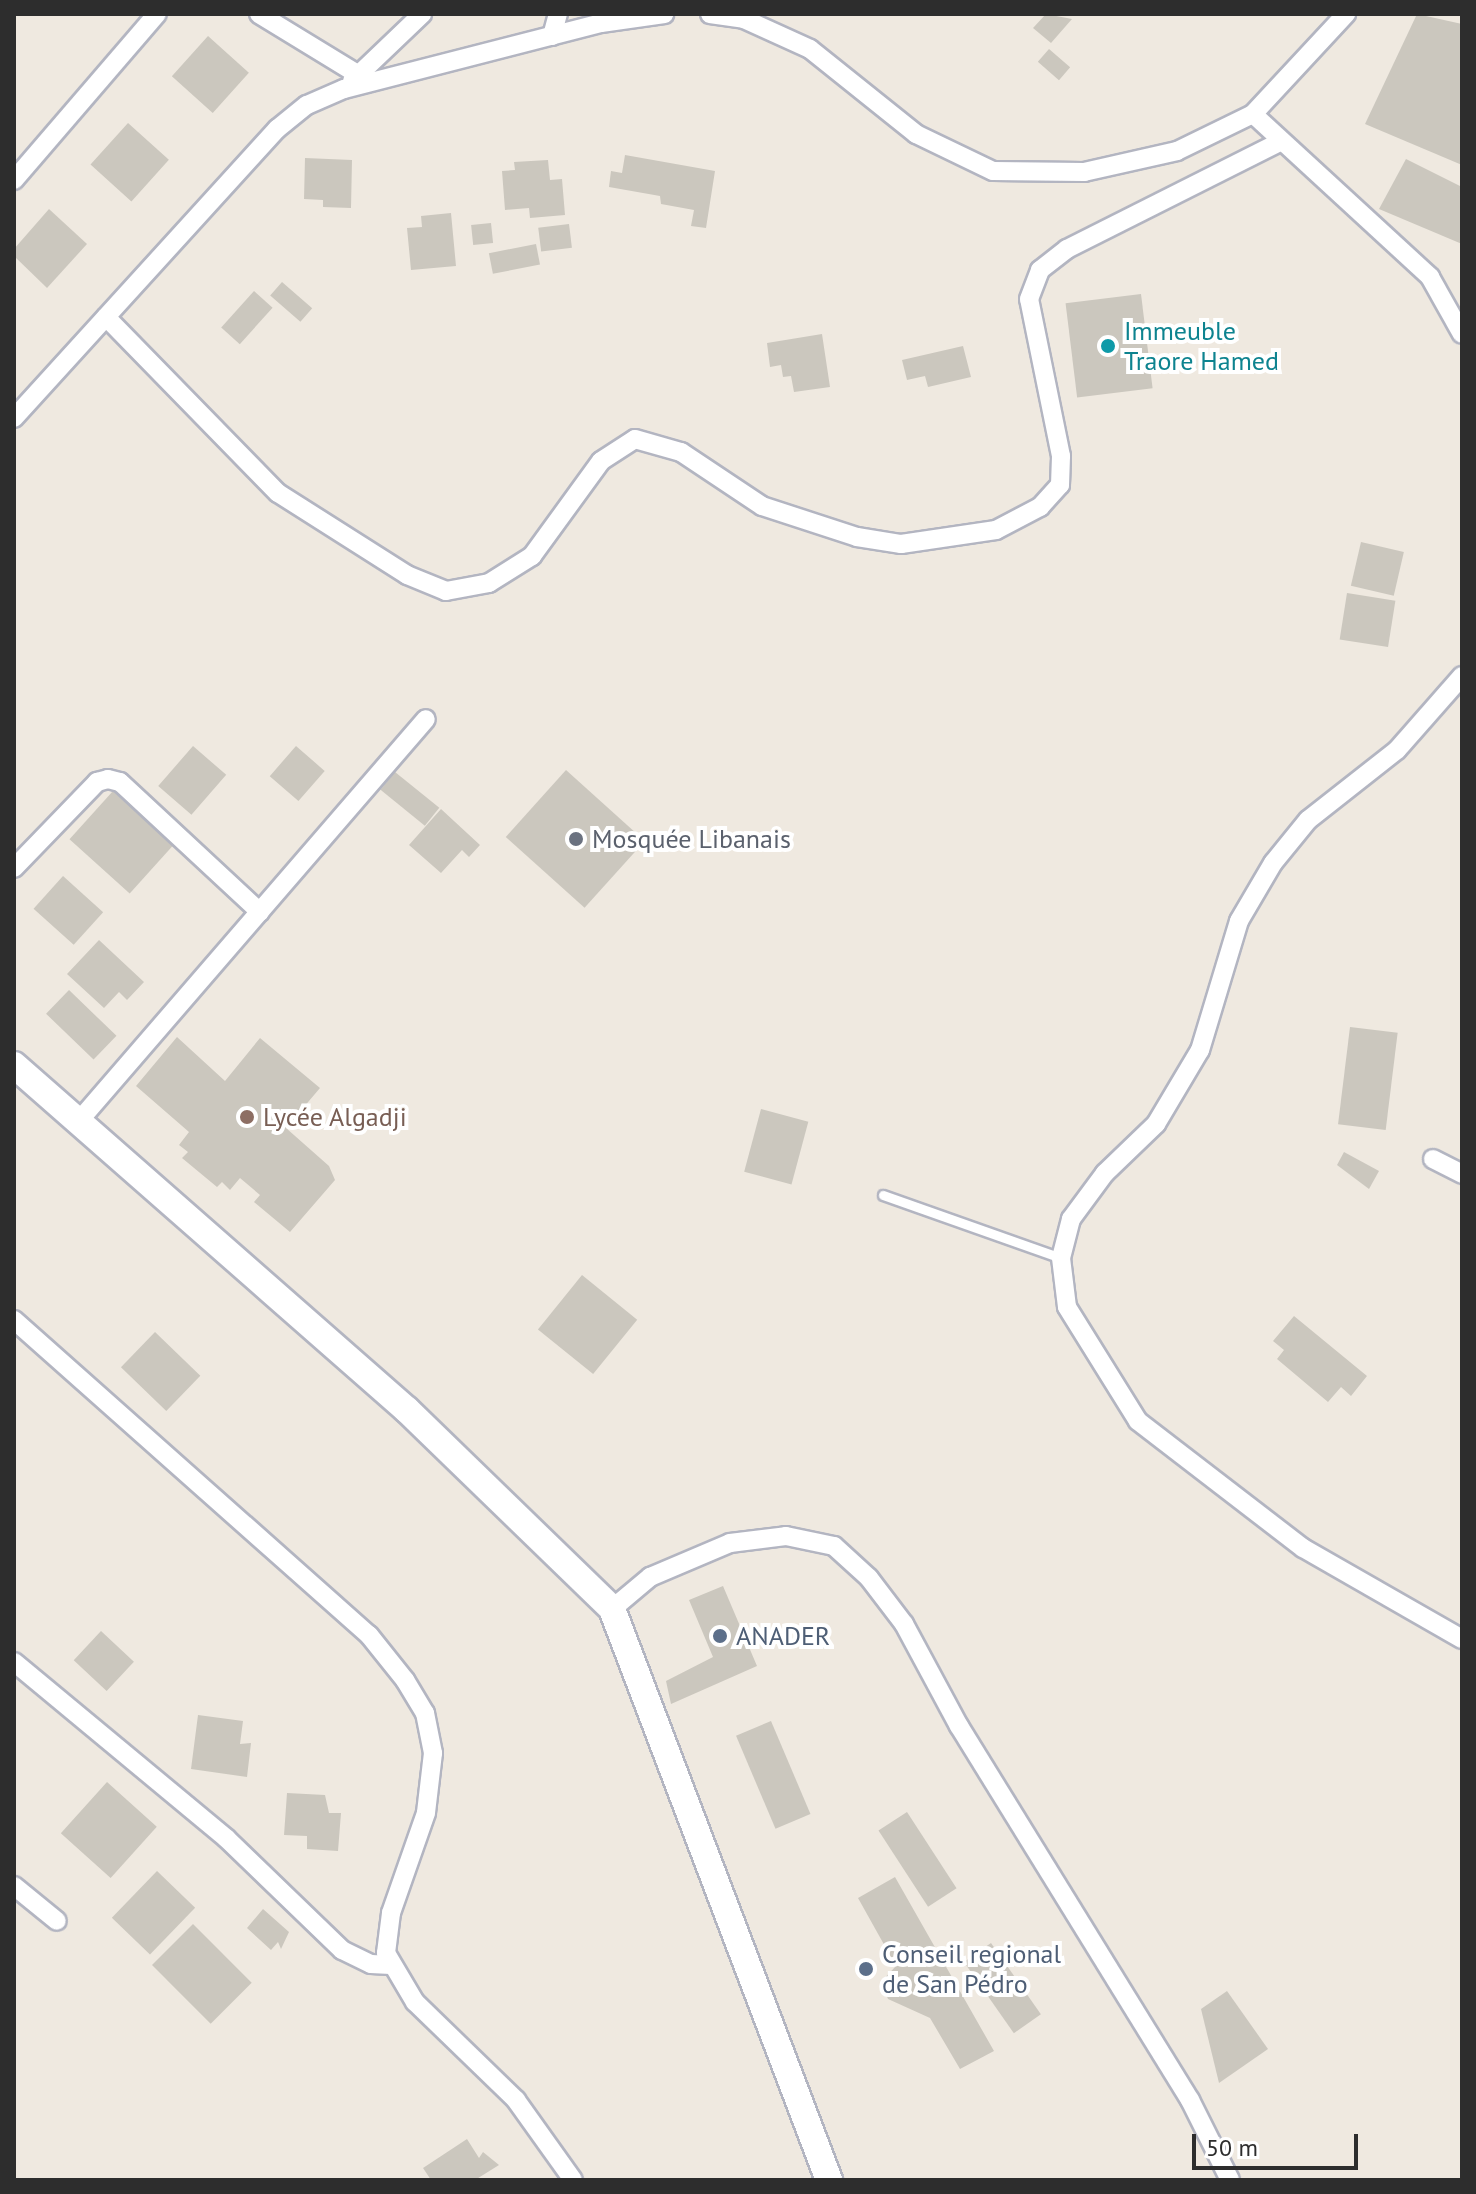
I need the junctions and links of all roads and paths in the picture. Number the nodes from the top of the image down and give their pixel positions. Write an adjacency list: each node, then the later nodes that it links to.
1 (157, 14): 13 (street)
2 (259, 14): 9 (street)
3 (422, 14): 9 (street)
4 (558, 14): 8 (street)
5 (664, 14): 8 (street)
6 (710, 14): 11 (street)
7 (1346, 14): 11 (street)
8 (552, 36): 10 (street)
9 (359, 75): 10 (street)
10 (344, 89): 14 (street)
11 (1253, 114): 12 (street)
12 (1280, 142): 14 (street); 15 (street)
13 (14, 180)
14 (106, 317): 16 (street)
15 (1462, 334)
16 (14, 418)
17 (1462, 676): 26 (street)
18 (426, 719): 20 (street)
19 (14, 868): 20 (street)
20 (260, 912): 22 (street)
21 (14, 1065): 22 (street)
22 (78, 1122): 28 (street)
23 (1433, 1159): 24 (street)
24 (1462, 1174)
25 (883, 1195): 26 (lane)
26 (1061, 1258): 29 (street)
27 (14, 1320): 33 (street)
28 (612, 1609): 35 (street); 36 (street)
29 (1462, 1639)
30 (14, 1662): 33 (street)
31 (14, 1886): 32 (street)
32 (57, 1921)
33 (391, 1965): 34 (street)
34 (573, 2180)
35 (829, 2180)
36 (1230, 2180)

